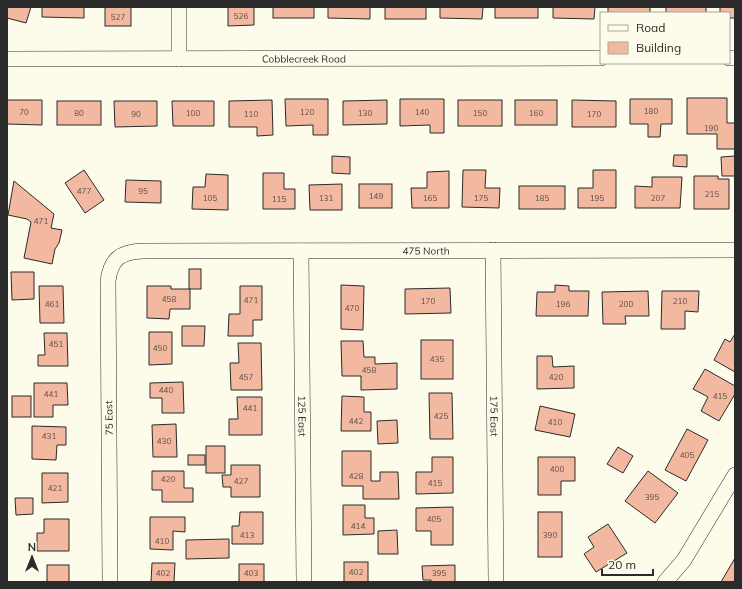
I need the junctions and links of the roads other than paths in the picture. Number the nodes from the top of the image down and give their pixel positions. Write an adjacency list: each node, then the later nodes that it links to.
1 (179, 7): 4 (street)
2 (600, 58): 4 (street, Cobblecreek Road)
3 (7, 59): 4 (street, Cobblecreek Road)
4 (180, 59)
5 (493, 250): 6 (street, 475 North); 7 (street, 475 North); 12 (street, 175 East)
6 (735, 250)
7 (301, 251): 8 (street, 475 North); 11 (street, 125 East)
8 (119, 257): 10 (street, 75 East)
9 (735, 475): 13 (street)
10 (110, 582)
11 (304, 582)
12 (496, 582)
13 (665, 582)

